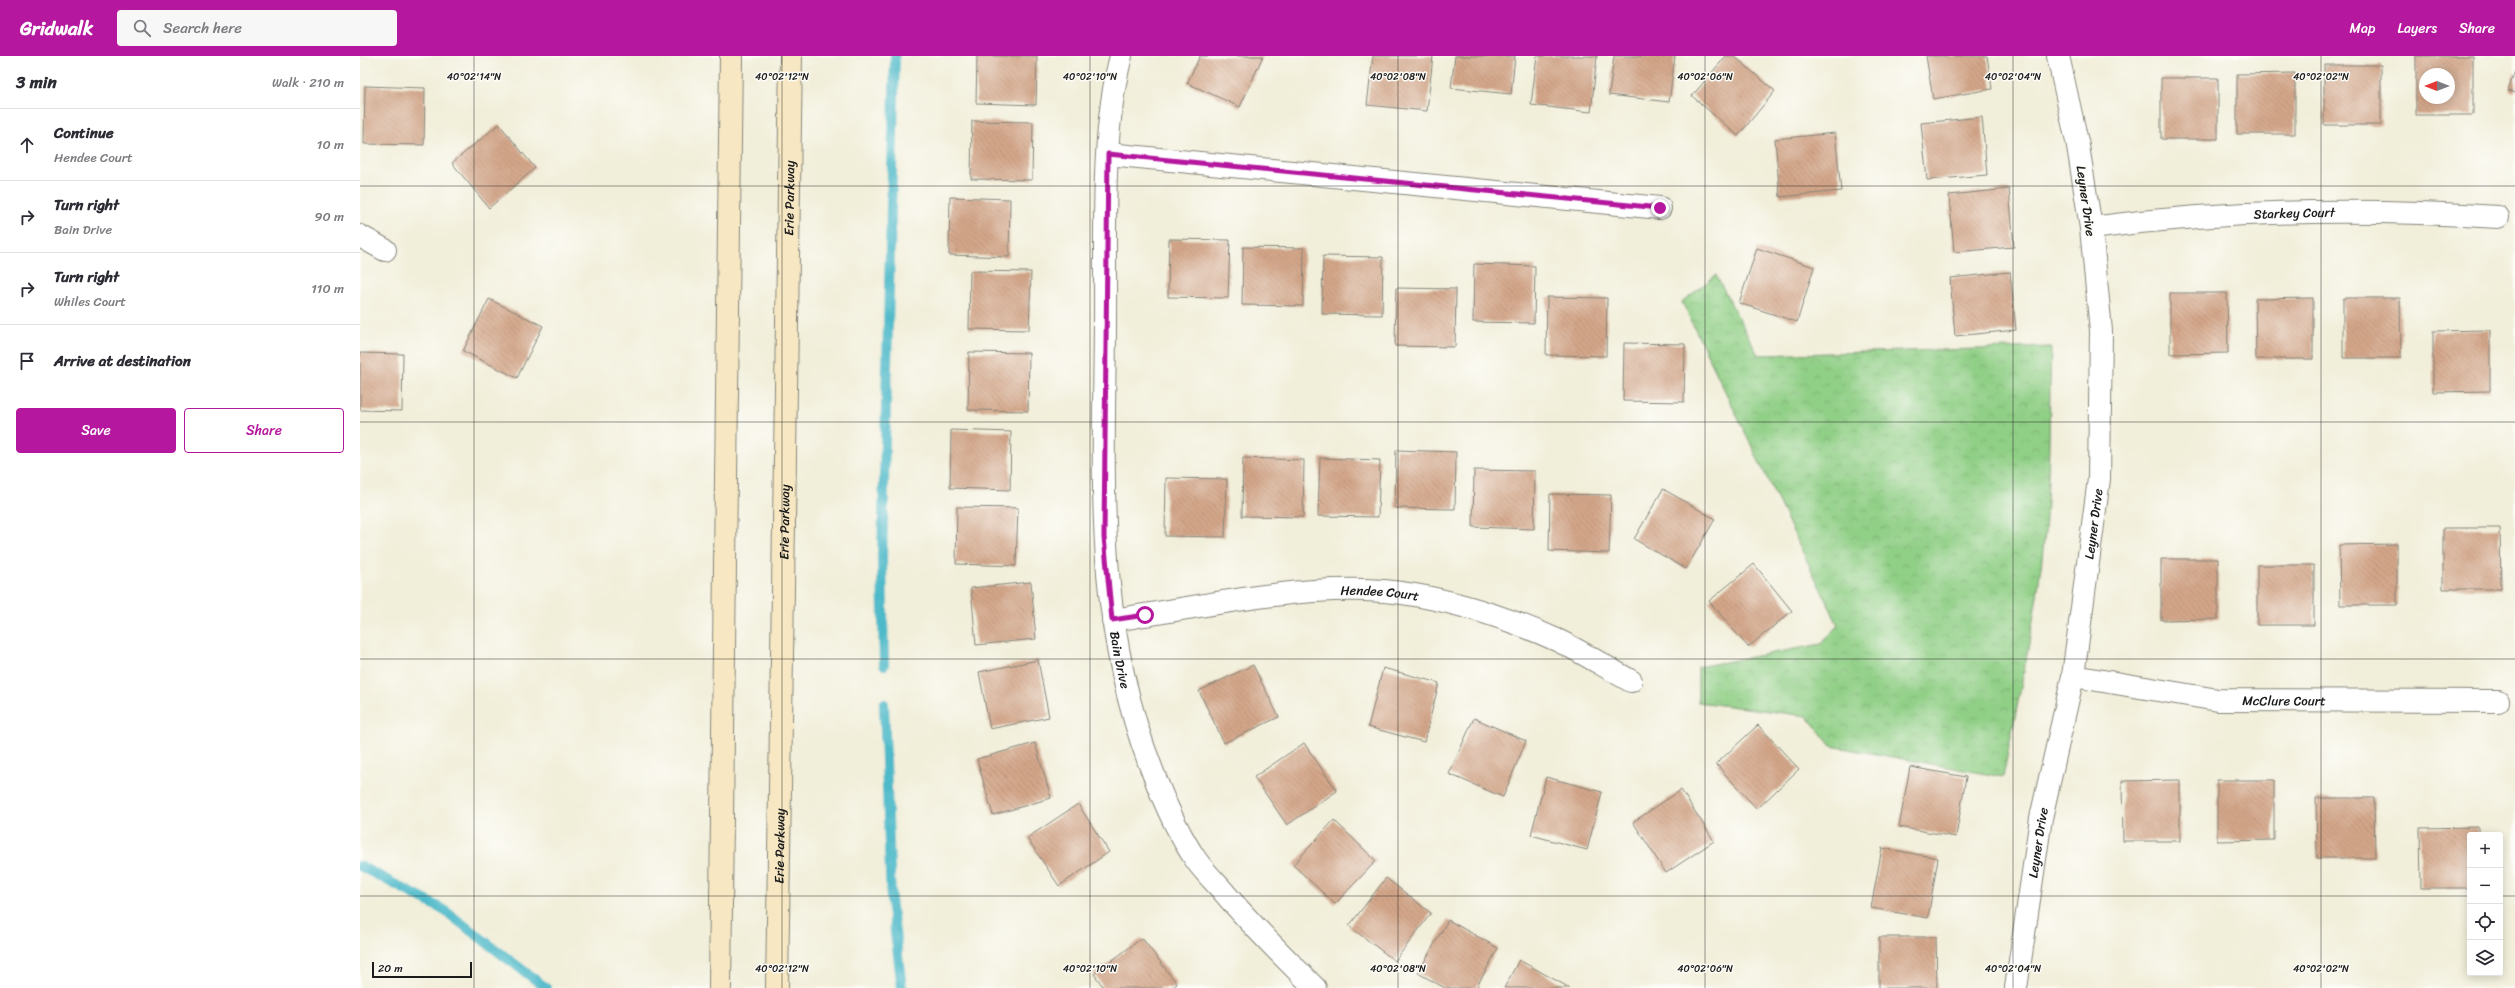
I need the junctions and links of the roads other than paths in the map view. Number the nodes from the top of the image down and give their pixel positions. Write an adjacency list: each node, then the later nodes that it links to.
1 (731, 56): 15 (main road)
2 (791, 56): 16 (main road, Erie Parkway)
3 (1121, 56): 5 (street, Bain Drive)
4 (2058, 56): 8 (street, Leyner Drive)
5 (1108, 154): 6 (street); 11 (street, Bain Drive)
6 (1660, 208)
7 (2498, 217): 8 (street, Starkey Court)
8 (2091, 228): 12 (street, Leyner Drive)
9 (360, 236): 10 (street)
10 (385, 250)
11 (1112, 620): 13 (street, Hendee Court); 17 (street, Bain Drive)
12 (2073, 676): 14 (street, McClure Court); 18 (street, Leyner Drive)
13 (1630, 681)
14 (2498, 701)
15 (720, 988)
16 (777, 988)
17 (1315, 988)
18 (2016, 988)

